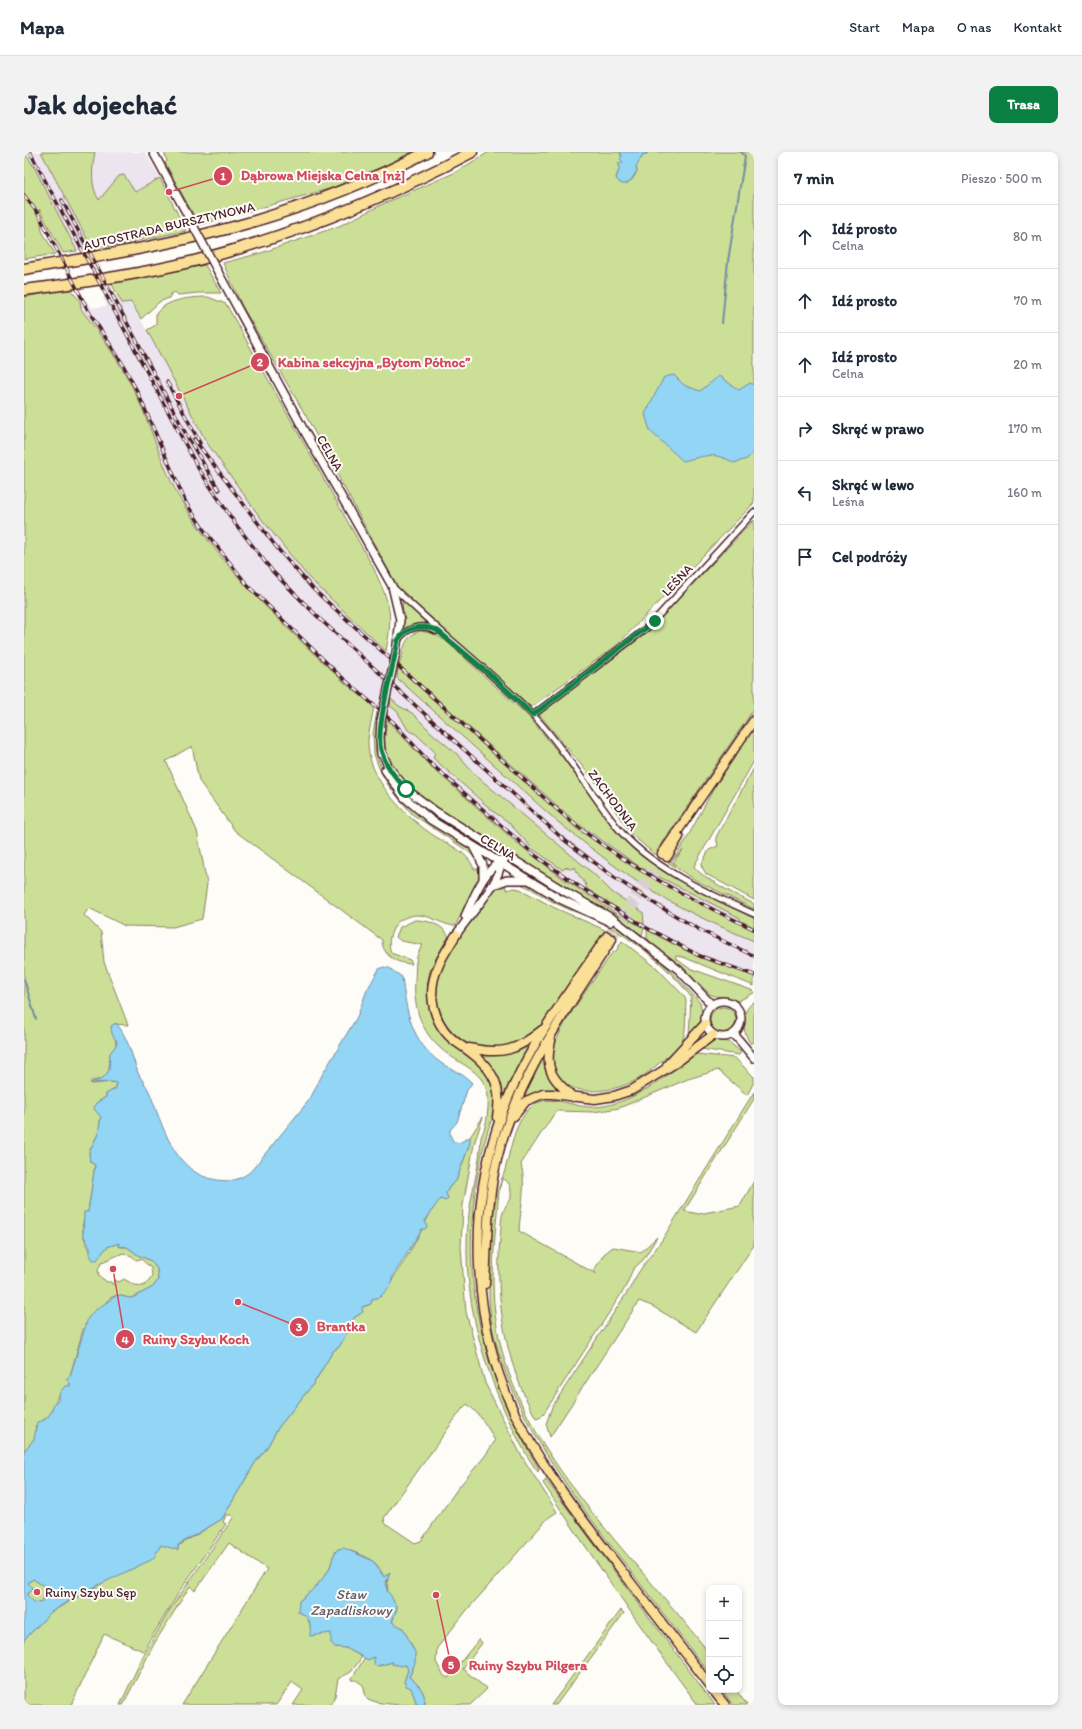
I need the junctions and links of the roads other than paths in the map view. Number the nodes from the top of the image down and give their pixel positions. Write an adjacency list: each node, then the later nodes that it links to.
1 (427, 152): 4 (highway, AUTOSTRADA BURSZTYNOWA)
2 (472, 152): 5 (highway)
3 (156, 154): 7 (street, CELNA, bridge)
4 (24, 269)
5 (24, 290)
6 (754, 512): 10 (street, LEŚNA)
7 (392, 586): 8 (street); 9 (street, CELNA)
8 (447, 638): 9 (street); 10 (street, ZACHODNIA)
9 (398, 640): 12 (street, CELNA, bridge)
10 (533, 715): 21 (street, ZACHODNIA)
11 (754, 720): 15 (main road)
12 (381, 750): 13 (street, CELNA); 14 (street, CELNA)
13 (488, 844): 16 (street); 17 (street, CELNA)
14 (471, 845): 16 (street, CELNA); 18 (street)
15 (664, 856)
16 (500, 861): 17 (street); 18 (street); 19 (street, CELNA); 20 (street)
17 (519, 863): 23 (street, CELNA)
18 (484, 878): 22 (street)
19 (529, 880): 20 (street); 23 (street, CELNA)
20 (491, 886): 22 (street)
21 (754, 914)
22 (458, 932): 30 (main road)
23 (634, 934): 25 (street, CELNA)
24 (609, 938): 27 (main road)
25 (712, 1005): 26 (street); 28 (street)
26 (705, 1024): 29 (street); 32 (main road)
27 (549, 1029): 30 (main road); 33 (main road); 34 (main road); 35 (main road)
28 (734, 1034): 29 (street); 31 (street)
29 (713, 1035): 32 (main road)
30 (466, 1048): 34 (main road)
31 (754, 1058)
32 (664, 1068): 33 (main road)
33 (573, 1097): 35 (main road)
34 (496, 1128): 36 (main road)
35 (505, 1132): 36 (main road)
36 (485, 1317): 37 (main road)
37 (706, 1680)
38 (715, 1693): 39 (main road)
39 (725, 1705)

